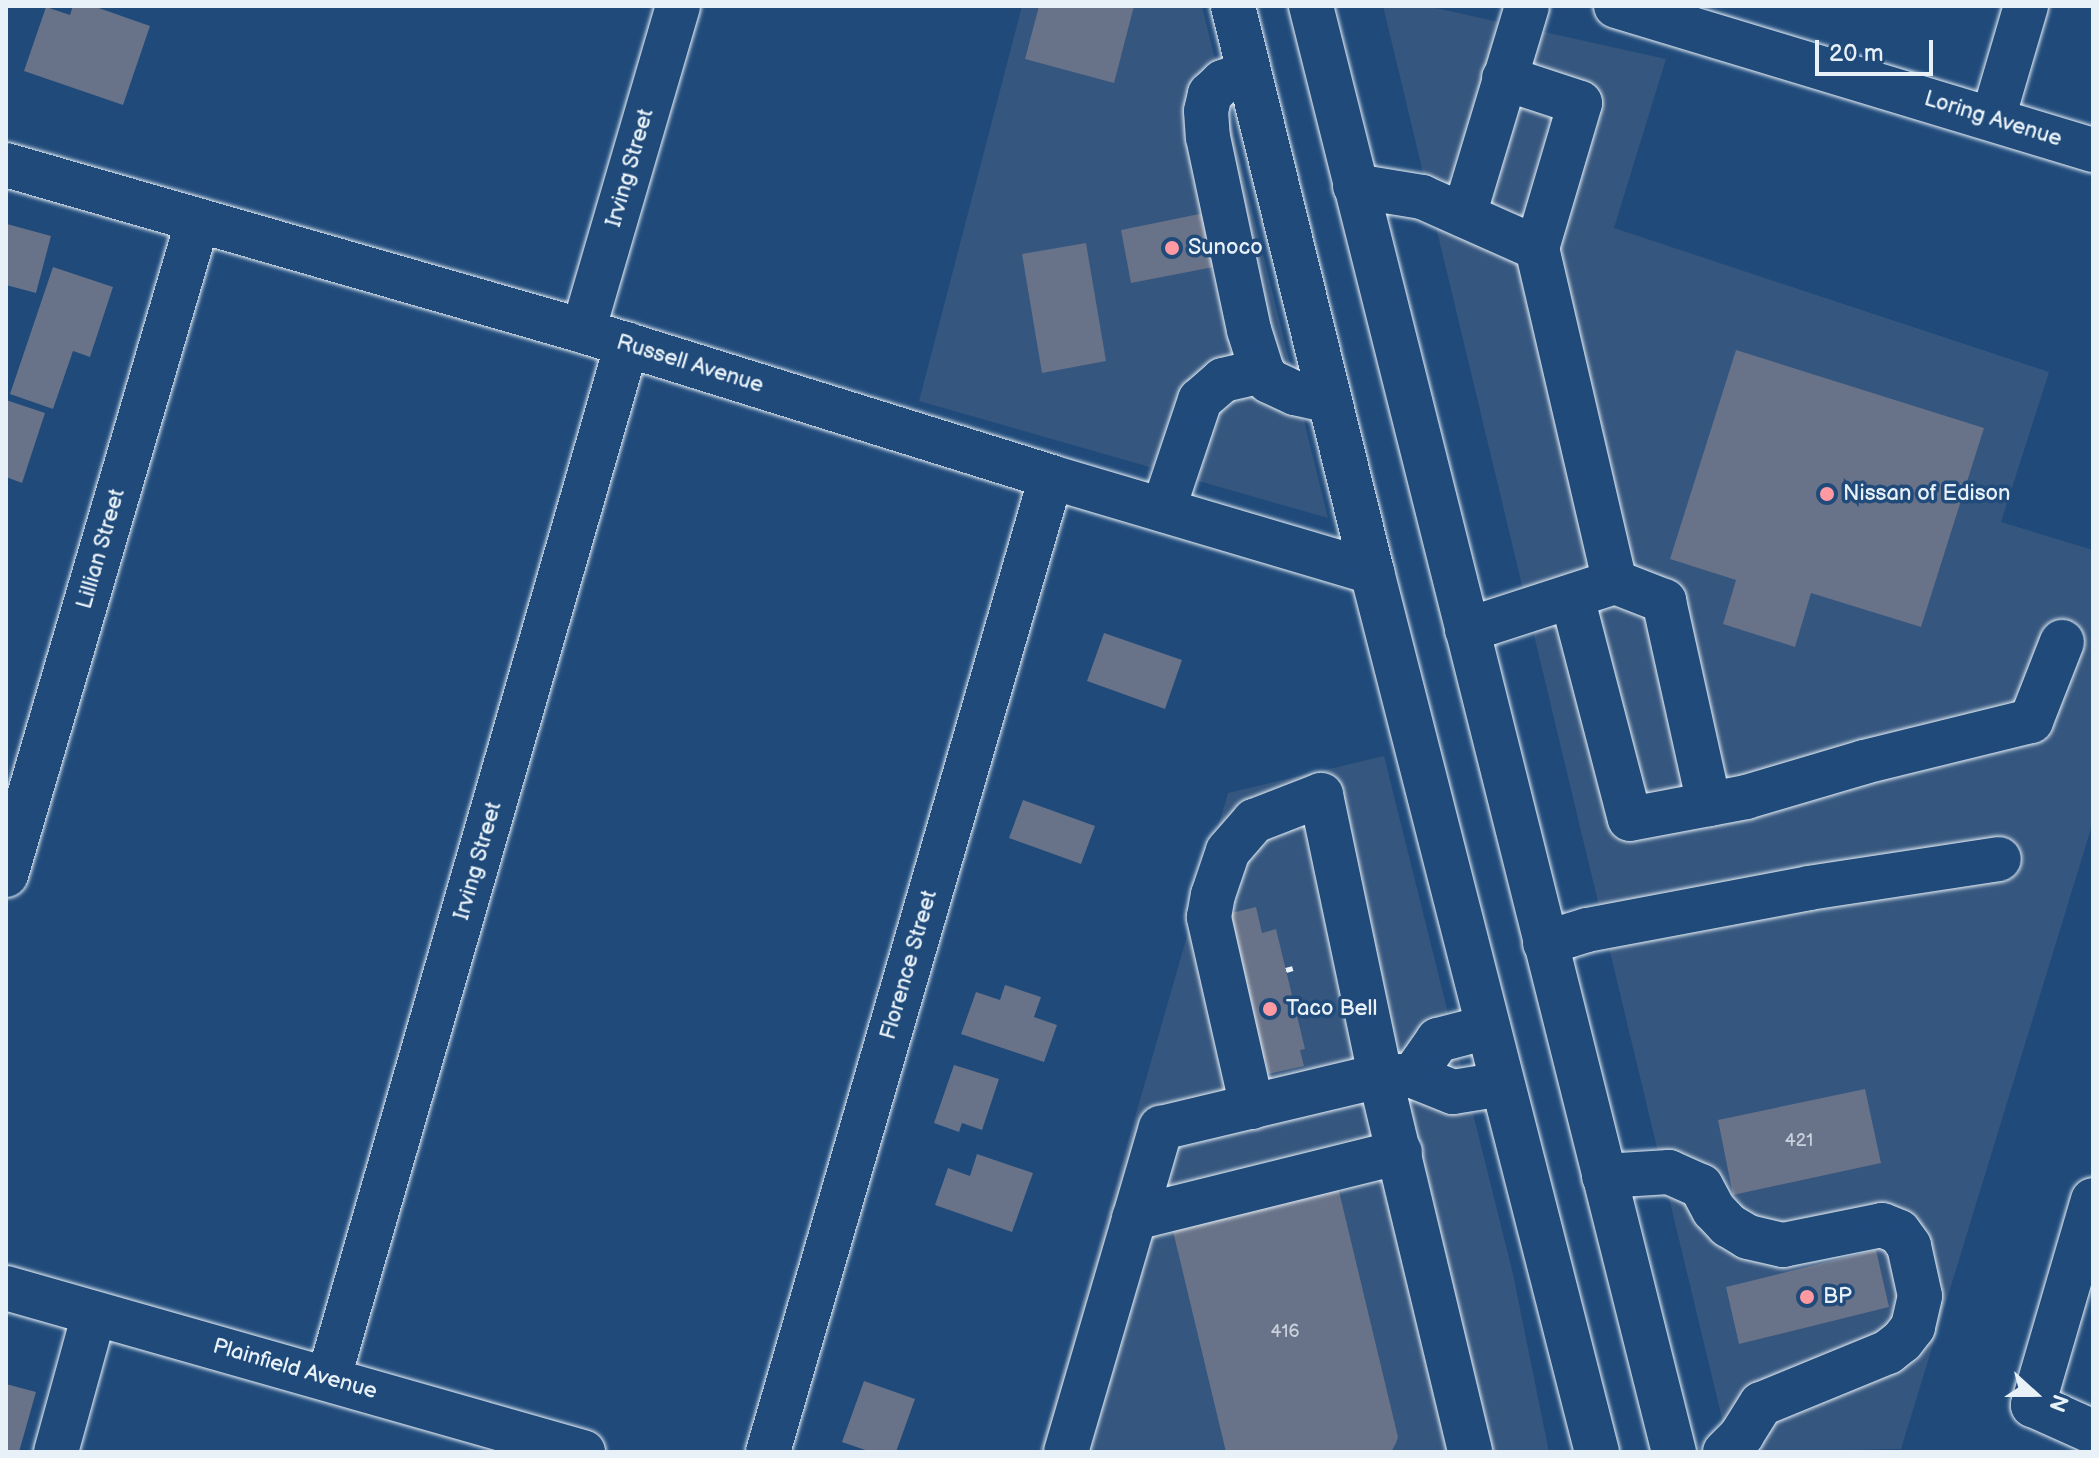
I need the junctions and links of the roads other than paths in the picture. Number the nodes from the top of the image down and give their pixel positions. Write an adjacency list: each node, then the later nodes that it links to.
1 (678, 6): 16 (main road, Irving Street)
2 (1233, 6): 7 (main road)
3 (1311, 6): 12 (main road)
4 (1527, 6): 8 (main road)
5 (1616, 6): 9 (main road, Loring Avenue)
6 (2026, 6): 9 (main road)
7 (1249, 73): 18 (main road); 19 (main road)
8 (1504, 78): 13 (main road); 15 (main road)
9 (1993, 118): 10 (main road, Loring Avenue)
10 (2093, 150)
11 (6, 165): 14 (main road, Russell Avenue)
12 (1355, 186): 13 (main road); 25 (main road)
13 (1464, 215): 15 (main road)
14 (197, 223): 16 (main road, Russell Avenue); 29 (main road, Lillian Street)
15 (1537, 248): 23 (main road)
16 (583, 331): 17 (main road, Russell Avenue)
17 (627, 344): 20 (main road, Russell Avenue); 41 (main road, Irving Street)
18 (1262, 371): 19 (main road); 21 (main road)
19 (1329, 401): 22 (main road)
20 (1051, 477): 21 (main road, Russell Avenue); 47 (main road, Florence Street)
21 (1163, 510): 22 (main road, Russell Avenue)
22 (1372, 572): 31 (main road)
23 (1615, 582): 24 (main road); 27 (main road)
24 (1572, 597): 25 (main road); 27 (main road)
25 (1467, 630): 30 (main road)
26 (2062, 642): 27 (main road)
27 (1709, 804)
28 (1999, 859): 30 (main road)
29 (6, 875)
30 (1545, 943): 36 (main road)
31 (1488, 1027): 32 (main road); 33 (main road)
32 (1396, 1076): 33 (main road); 34 (main road); 34 (main road); 35 (main road)
33 (1502, 1084): 42 (main road)
34 (1252, 1107): 38 (main road)
35 (1400, 1152): 38 (main road); 49 (main road)
36 (1604, 1176): 44 (main road); 52 (main road)
37 (2093, 1200): 43 (main road)
38 (1134, 1218): 48 (main road)
39 (6, 1288): 40 (main road, Plainfield Avenue)
40 (94, 1314): 41 (main road, Plainfield Avenue); 45 (main road)
41 (329, 1377): 46 (main road, Plainfield Avenue)
42 (1588, 1406): 50 (main road); 51 (main road)
43 (2093, 1432)
44 (1733, 1444)
45 (56, 1452)
46 (583, 1452)
47 (768, 1452)
48 (1066, 1452)
49 (1470, 1452)
50 (1589, 1452)
51 (1597, 1452)
52 (1674, 1452)

